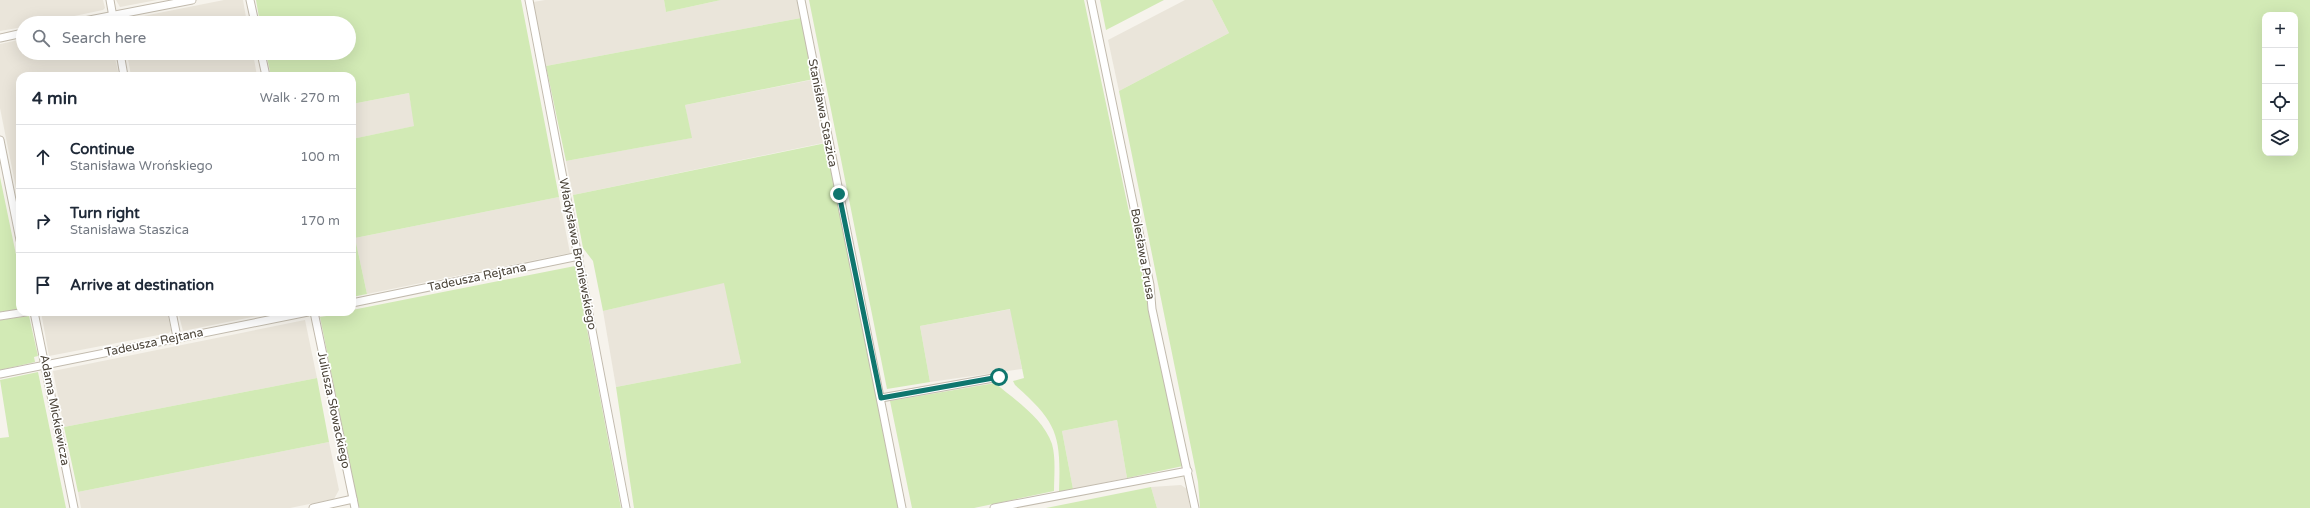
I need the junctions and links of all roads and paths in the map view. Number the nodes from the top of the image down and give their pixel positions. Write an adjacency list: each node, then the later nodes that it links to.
1 (110, 0): 7 (street)
2 (192, 0): 8 (street)
3 (250, 0): 9 (street)
4 (529, 0): 18 (street, Władysława Broniewskiego)
5 (801, 0): 30 (street, Stanisława Staszica)
6 (1092, 0): 31 (street, Bolesława Prusa)
7 (113, 16)
8 (125, 16)
9 (253, 16)
10 (16, 35): 11 (street)
11 (0, 38)
12 (121, 60): 14 (street)
13 (263, 60): 15 (street)
14 (123, 72)
15 (265, 72)
16 (0, 140): 17 (street)
17 (16, 220)
18 (579, 256): 19 (street, Tadeusza Rejtana); 36 (street, Władysława Broniewskiego)
19 (356, 302)
20 (16, 314): 21 (street)
21 (0, 316)
22 (35, 316): 27 (street, Adama Mickiewicza)
23 (173, 316): 26 (street)
24 (287, 316): 26 (street, Tadeusza Rejtana)
25 (315, 316): 32 (street, Juliusza Słowackiego)
26 (177, 337): 27 (street, Tadeusza Rejtana)
27 (46, 365): 28 (street, Tadeusza Rejtana); 33 (street, Adama Mickiewicza)
28 (0, 374)
29 (999, 377): 30 (street)
30 (881, 398): 37 (street, Stanisława Staszica)
31 (1188, 471): 38 (street); 39 (street, Bolesława Prusa)
32 (353, 499): 34 (street); 35 (street, Juliusza Słowackiego)
33 (74, 508)
34 (313, 508)
35 (355, 508)
36 (626, 508)
37 (902, 508)
38 (994, 508)
39 (1196, 508)

